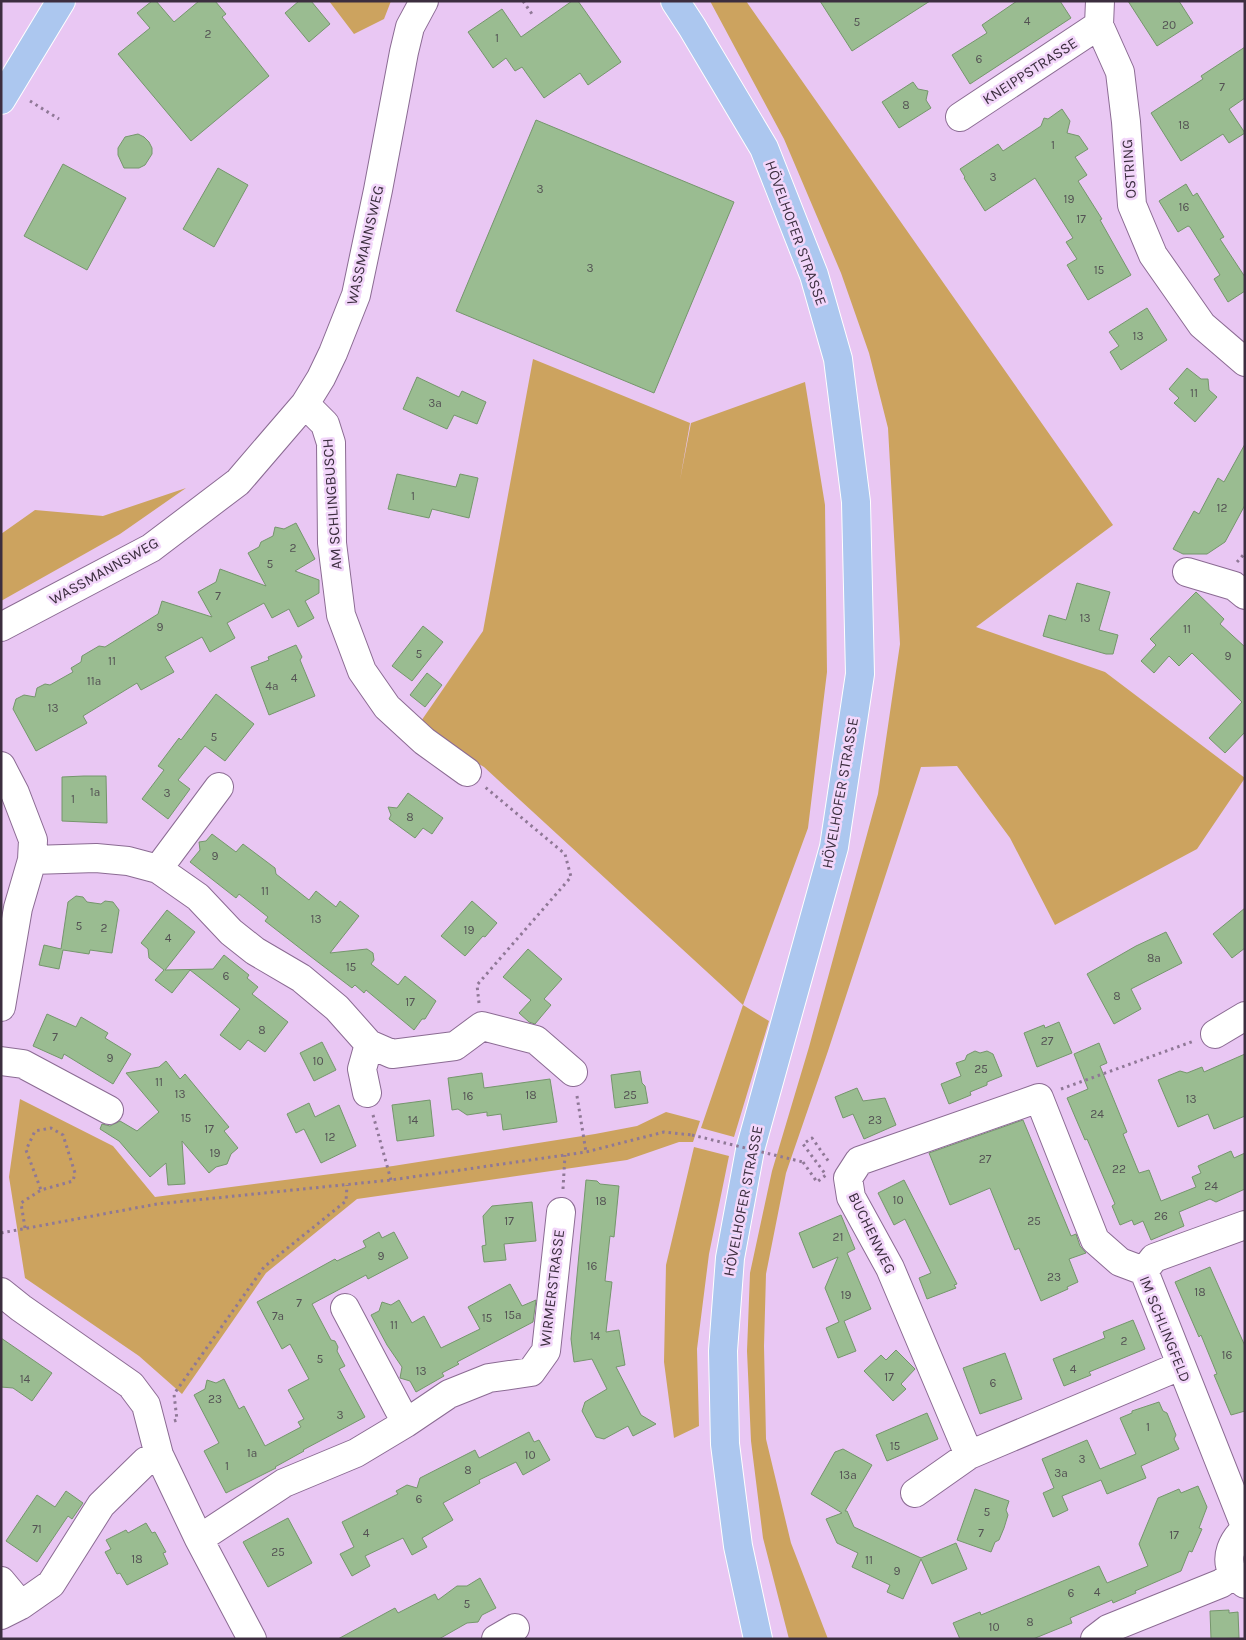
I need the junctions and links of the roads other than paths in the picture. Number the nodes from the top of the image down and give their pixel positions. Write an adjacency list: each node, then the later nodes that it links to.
1 (61, 1): 5 (main road)
2 (424, 1): 8 (street, WASSMANNSWEG)
3 (675, 1): 43 (main road, HÖVELHOFER STRASSE)
4 (1100, 13): 6 (street, KNEIPPSTRASSE); 7 (street, OSTRING)
5 (1, 100)
6 (960, 117)
7 (1245, 362)
8 (305, 404): 11 (street, WASSMANNSWEG); 13 (street, AM SCHLINGBUSCH)
9 (1187, 572): 10 (street)
10 (1245, 596)
11 (1, 627)
12 (1, 766): 15 (street)
13 (467, 772)
14 (219, 787): 16 (street)
15 (32, 860): 16 (street); 17 (street)
16 (158, 869): 21 (street)
17 (10, 908): 18 (street)
18 (1, 1007)
19 (1245, 1016): 20 (street)
20 (1215, 1034)
21 (369, 1044): 23 (street); 24 (street)
22 (1, 1061): 26 (street)
23 (574, 1072)
24 (367, 1093)
25 (1040, 1098): 29 (street, IM SCHLINGFELD); 35 (street, BUCHENWEG)
26 (109, 1110)
27 (561, 1212): 33 (street, WIRMERSTRASSE)
28 (1245, 1225): 29 (street)
29 (1144, 1271): 32 (street, IM SCHLINGFELD)
30 (1, 1292): 34 (street)
31 (344, 1308): 33 (street)
32 (1180, 1366): 35 (street); 37 (street, IM SCHLINGFELD)
33 (406, 1423): 38 (street, WIRMERSTRASSE)
34 (159, 1455): 38 (street); 41 (street)
35 (969, 1455): 36 (street)
36 (915, 1493)
37 (1245, 1528): 39 (street, IM SCHLINGFELD)
38 (199, 1539): 42 (street)
39 (1239, 1578): 44 (street)
40 (1, 1581): 41 (street)
41 (11, 1610)
42 (252, 1639)
43 (758, 1639)
44 (1095, 1639)

